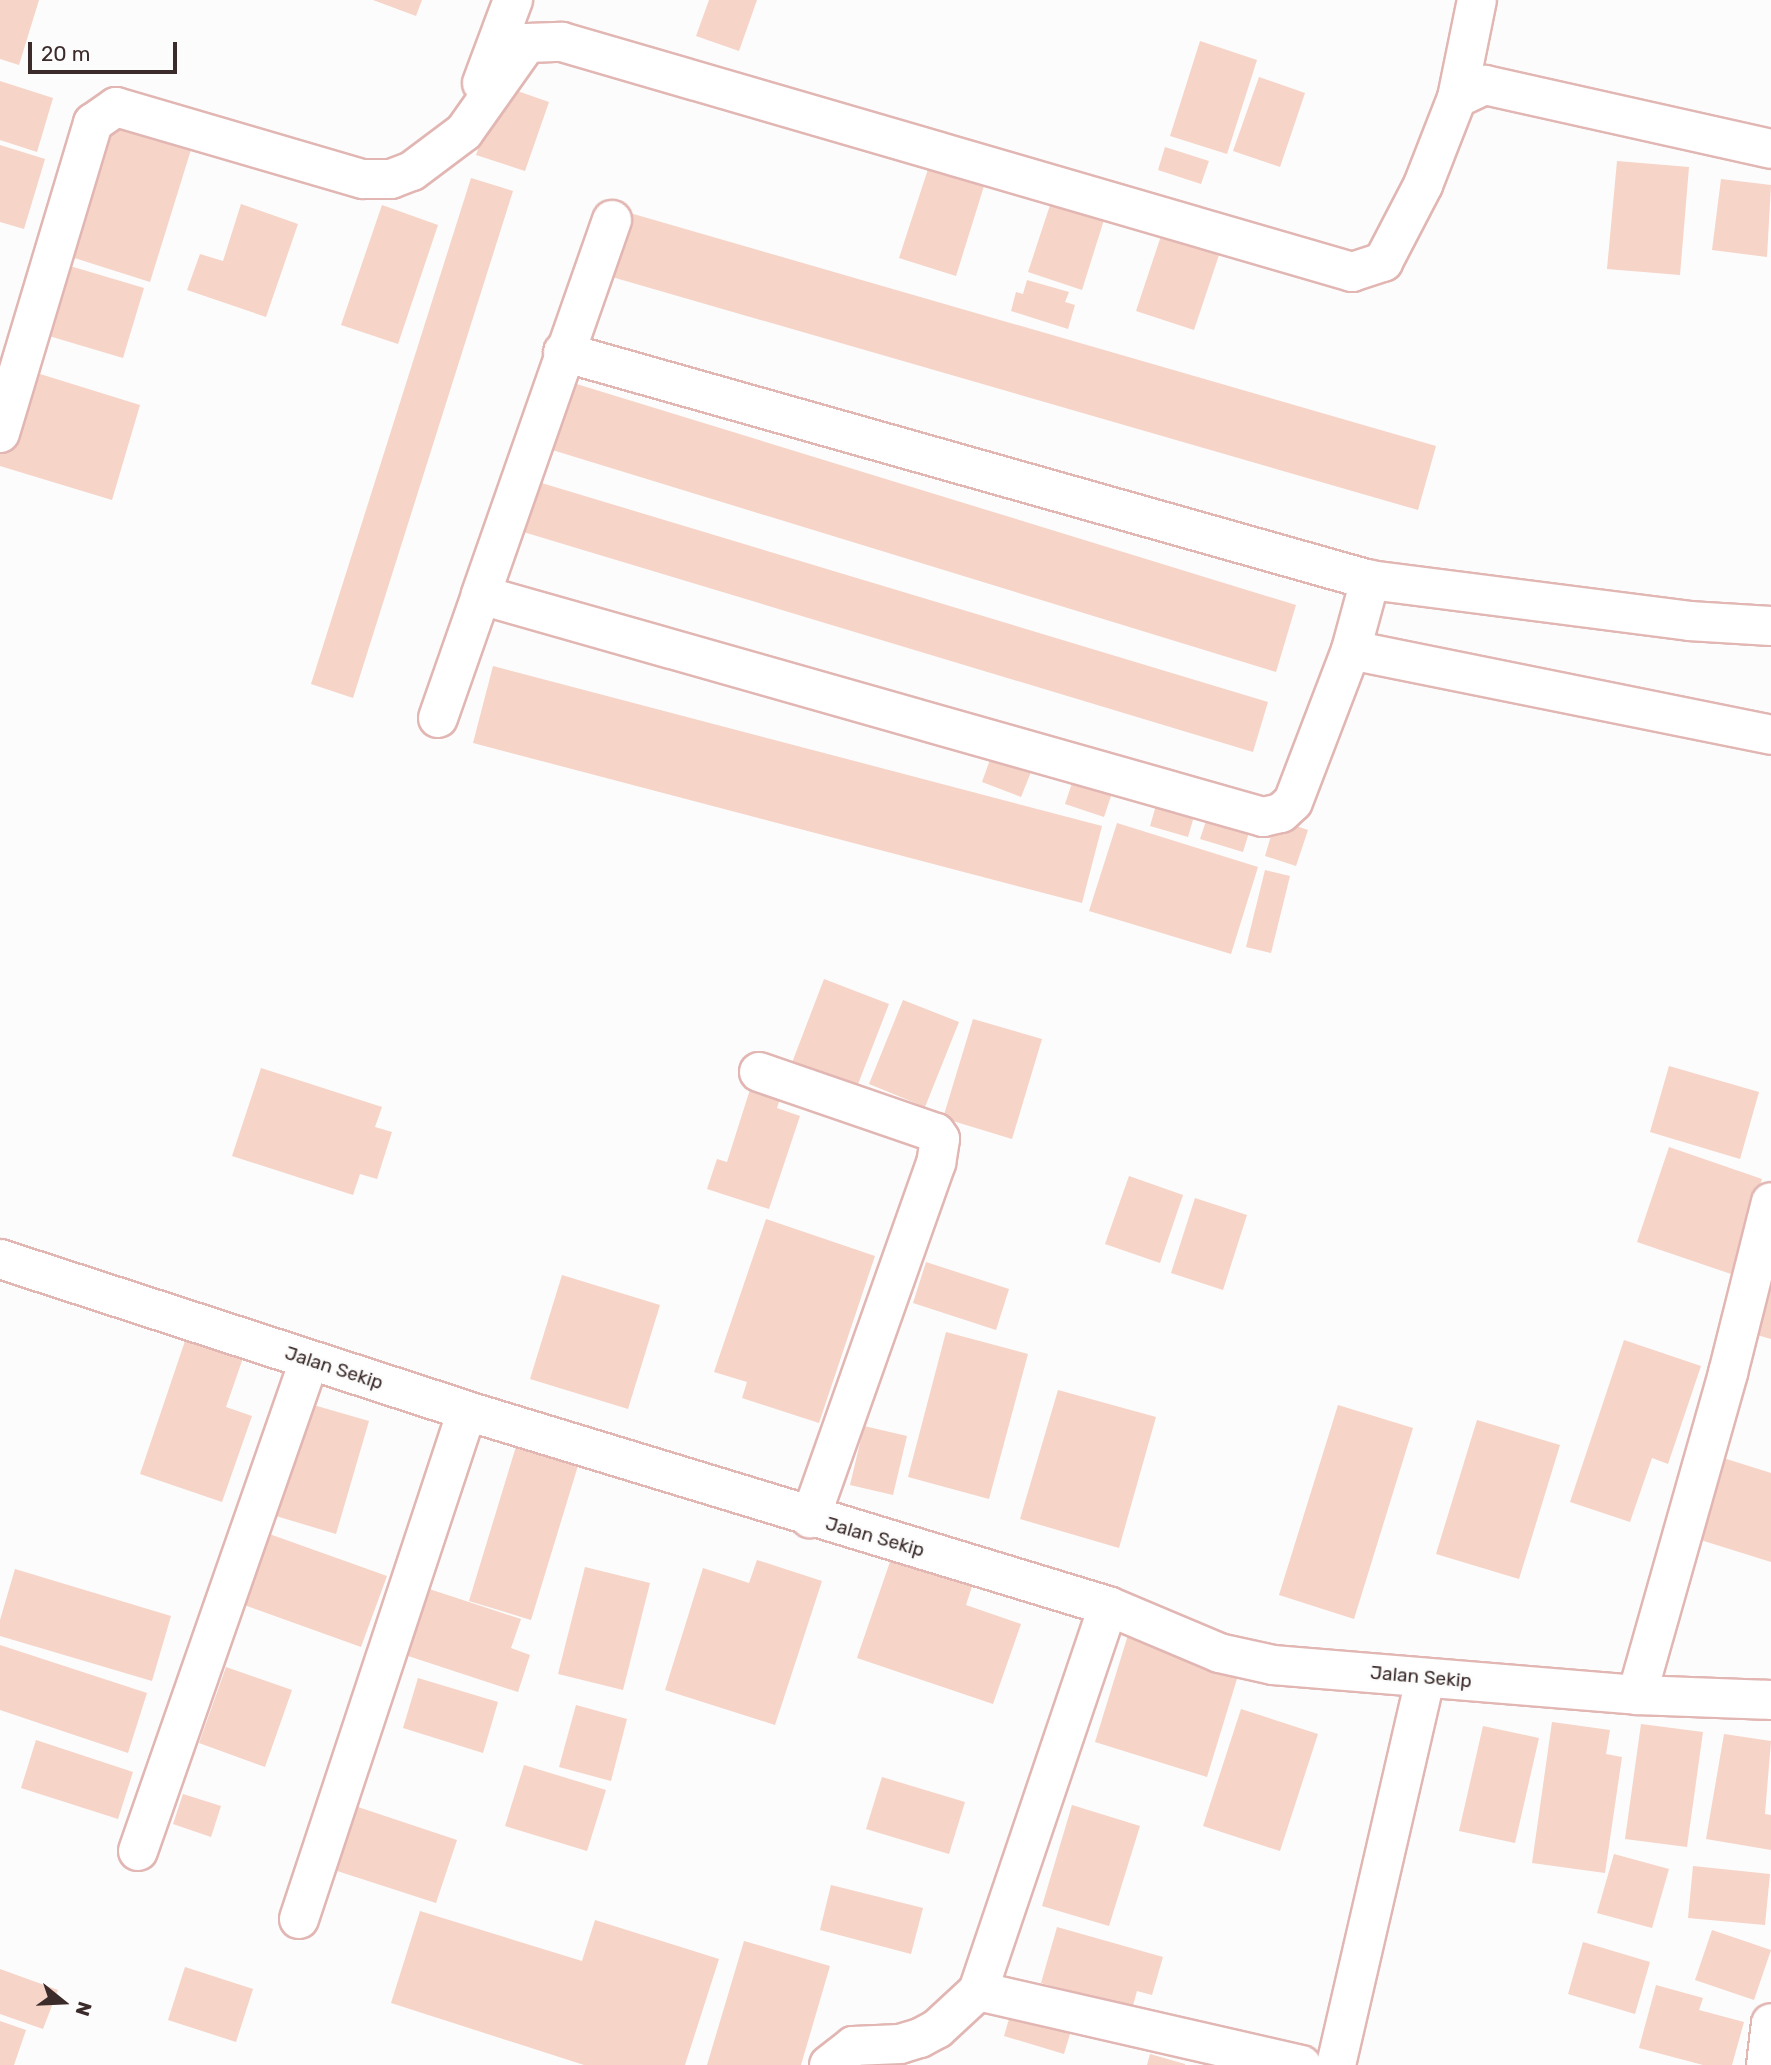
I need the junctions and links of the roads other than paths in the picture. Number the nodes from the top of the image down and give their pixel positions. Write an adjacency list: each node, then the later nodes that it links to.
1 (513, 0): 4 (street)
2 (1477, 0): 3 (street)
3 (1457, 98): 4 (street); 5 (street)
4 (464, 132): 8 (street)
5 (1771, 149)
6 (612, 220): 7 (street)
7 (563, 352): 9 (street); 10 (street)
8 (0, 433)
9 (1370, 580): 11 (street); 12 (street)
10 (481, 595): 12 (street); 13 (street)
11 (1771, 626)
12 (1351, 650): 14 (street)
13 (438, 718)
14 (1771, 735)
15 (758, 1072): 20 (street)
16 (1771, 1202): 23 (street)
17 (0, 1259): 18 (street, Jalan Sekip)
18 (309, 1361): 19 (street, Jalan Sekip); 25 (street)
19 (467, 1411): 20 (street, Jalan Sekip); 26 (street)
20 (810, 1518): 21 (street, Jalan Sekip)
21 (1108, 1606): 22 (street, Jalan Sekip); 27 (street)
22 (1425, 1678): 23 (street, Jalan Sekip); 31 (street)
23 (1637, 1695): 24 (street, Jalan Sekip)
24 (1771, 1700)
25 (138, 1852)
26 (299, 1919)
27 (978, 1991): 29 (street); 30 (street)
28 (1771, 2023): 32 (street)
29 (829, 2065)
30 (1302, 2065)
31 (1336, 2065)
32 (1766, 2065)

